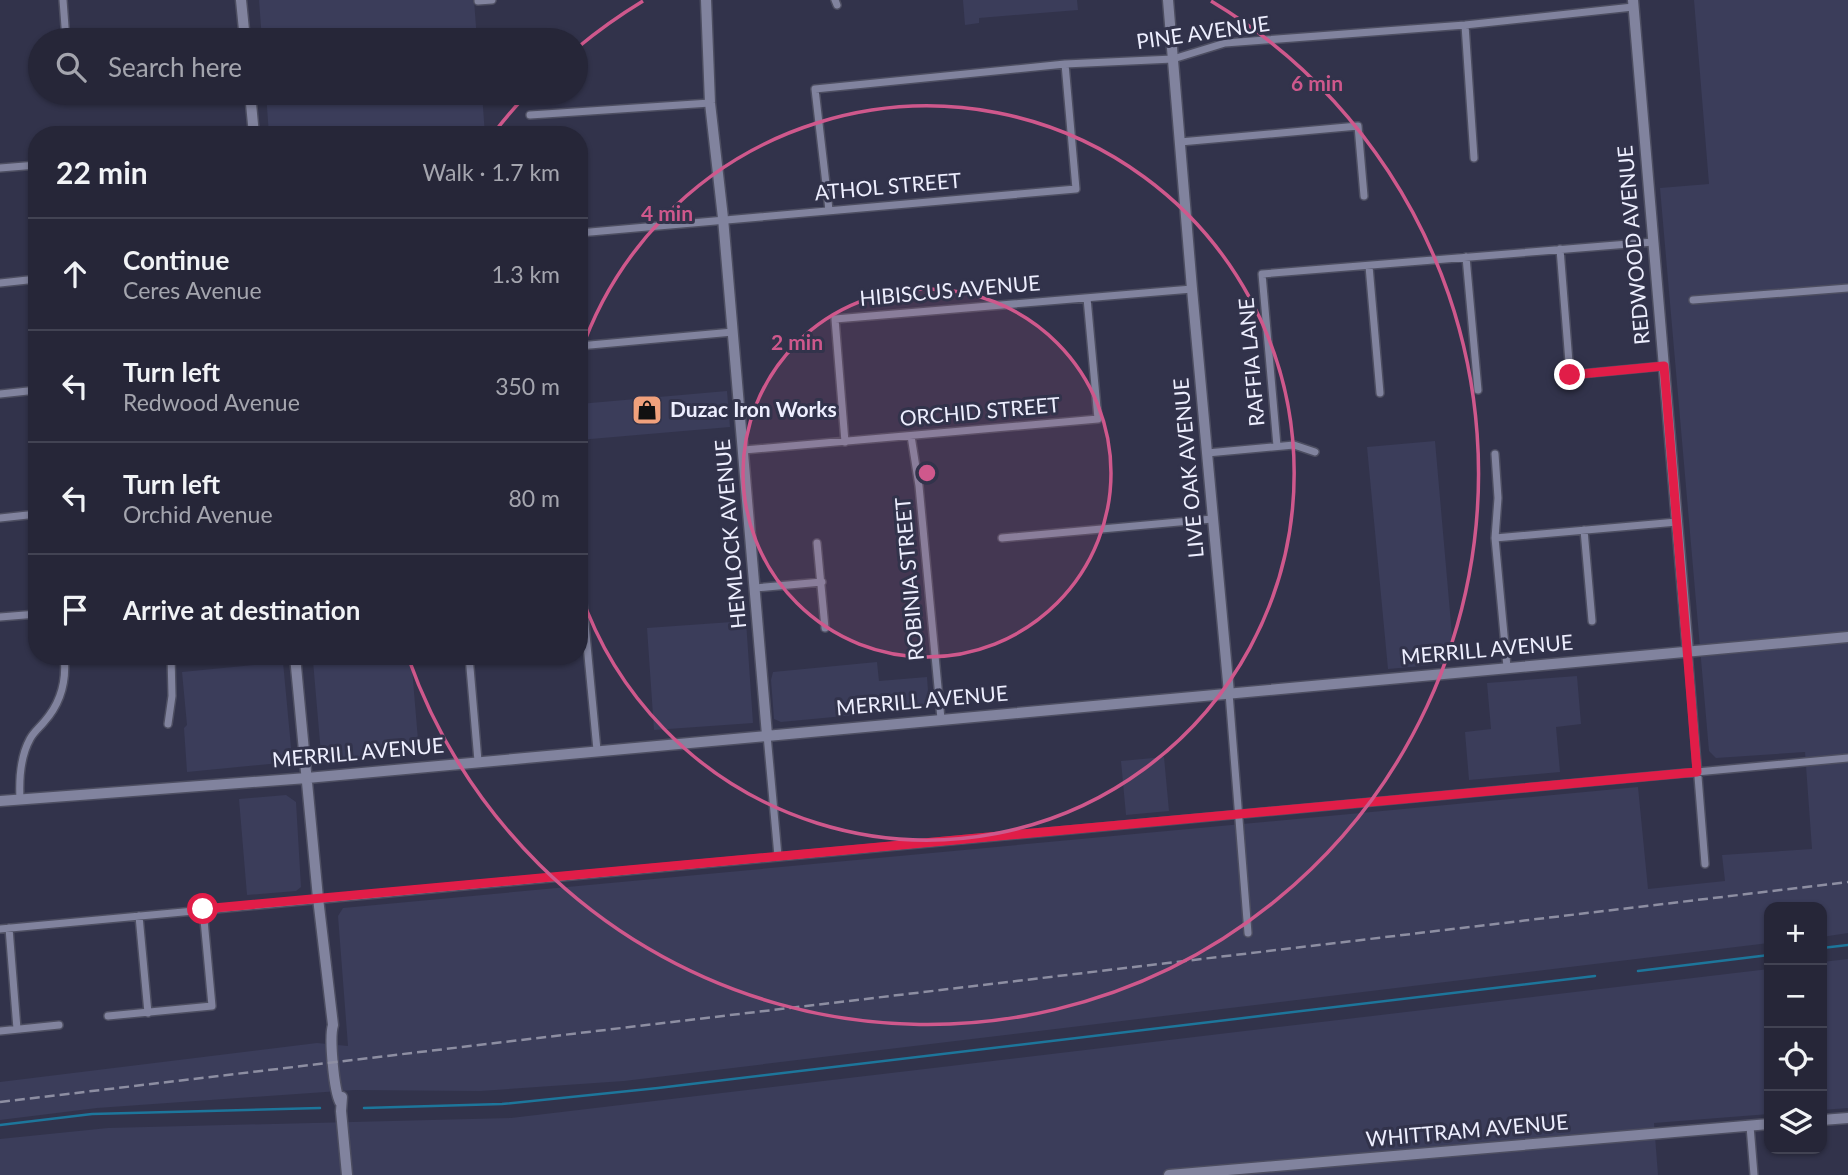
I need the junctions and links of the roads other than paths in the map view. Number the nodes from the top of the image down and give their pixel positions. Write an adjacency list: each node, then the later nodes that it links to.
1 (63, 0): 9 (street)
2 (241, 0): 10 (street)
3 (492, 0): 6 (street)
4 (706, 0): 13 (street, HEMLOCK AVENUE)
5 (1168, 0): 11 (street, LIVE OAK AVENUE)
6 (478, 1)
7 (1633, 3): 8 (street, PINE AVENUE); 25 (street, REDWOOD AVENUE)
8 (1465, 25): 11 (street, PINE AVENUE); 18 (street)
9 (65, 28)
10 (244, 28)
11 (1173, 59): 12 (street, PINE AVENUE); 17 (street, LIVE OAK AVENUE)
12 (1065, 64): 22 (street, PINE AVENUE); 22 (street, ATHOL STREET)
13 (710, 103): 15 (street); 23 (street, HEMLOCK AVENUE)
14 (251, 105): 16 (street)
15 (530, 114)
16 (253, 126)
17 (1180, 142): 21 (street); 32 (street, LIVE OAK AVENUE)
18 (1474, 158)
19 (28, 166): 20 (street)
20 (0, 168)
21 (1364, 196)
22 (829, 210): 23 (street, ATHOL STREET)
23 (723, 218): 24 (street, ATHOL STREET); 35 (street, HEMLOCK AVENUE)
24 (588, 232)
25 (1653, 242): 26 (street); 37 (street, REDWOOD AVENUE)
26 (1560, 249): 27 (street); 37 (street)
27 (1466, 257): 28 (street); 38 (street)
28 (1369, 266): 40 (street); 44 (street, RAFFIA LANE)
29 (28, 280): 30 (street)
30 (0, 283)
31 (1848, 288): 34 (street)
32 (1192, 289): 33 (street, HIBISCUS AVENUE); 47 (street, LIVE OAK AVENUE)
33 (1087, 298): 42 (street, ORCHID STREET); 43 (street, HIBISCUS AVENUE)
34 (1693, 300)
35 (733, 332): 36 (street); 45 (street, HEMLOCK AVENUE)
36 (588, 345)
37 (1664, 366): 52 (street, REDWOOD AVENUE)
38 (1478, 390)
39 (28, 391): 41 (street)
40 (1380, 393)
41 (0, 394)
42 (911, 436): 43 (street, ORCHID STREET); 72 (street, ROBINIA STREET)
43 (845, 442): 45 (street, ORCHID STREET)
44 (1277, 446): 46 (street); 47 (street)
45 (744, 450): 58 (street, HEMLOCK AVENUE)
46 (1315, 452)
47 (1207, 453): 51 (street, LIVE OAK AVENUE)
48 (1495, 454): 55 (street)
49 (28, 515): 50 (street)
50 (0, 518)
51 (1212, 519): 54 (street); 71 (street, LIVE OAK AVENUE)
52 (1677, 522): 53 (street); 64 (street, REDWOOD AVENUE)
53 (1584, 530): 55 (street); 61 (street)
54 (1002, 538)
55 (1495, 538): 70 (street)
56 (817, 543): 57 (street)
57 (822, 582): 58 (street); 62 (street)
58 (755, 588): 74 (street, HEMLOCK AVENUE)
59 (28, 615): 60 (street)
60 (0, 617)
61 (1592, 621)
62 (825, 628)
63 (1848, 637): 64 (street, MERRILL AVENUE)
64 (1688, 652): 70 (street, MERRILL AVENUE); 78 (street, REDWOOD AVENUE)
65 (588, 656): 75 (street)
66 (64, 665): 80 (street)
67 (171, 665): 73 (street)
68 (296, 665): 79 (street)
69 (469, 665): 77 (street)
70 (1507, 667): 71 (street, MERRILL AVENUE)
71 (1229, 693): 72 (street, MERRILL AVENUE); 82 (street, LIVE OAK AVENUE)
72 (941, 719): 74 (street, MERRILL AVENUE)
73 (168, 724)
74 (767, 735): 75 (street, MERRILL AVENUE); 83 (street, HEMLOCK AVENUE)
75 (597, 750): 77 (street, MERRILL AVENUE)
76 (1848, 758): 78 (street)
77 (478, 761): 79 (street, MERRILL AVENUE)
78 (1697, 772): 82 (street); 84 (street, REDWOOD AVENUE)
79 (307, 778): 80 (street, MERRILL AVENUE); 85 (street)
80 (20, 799): 81 (street, MERRILL AVENUE)
81 (0, 801)
82 (1238, 814): 83 (street); 89 (street, LIVE OAK AVENUE)
83 (778, 856): 85 (street)
84 (1705, 864)
85 (318, 898): 86 (street); 100 (street)
86 (203, 909): 87 (street); 90 (street)
87 (139, 916): 88 (street); 90 (street)
88 (4, 928): 93 (street)
89 (1248, 933)
90 (148, 1013): 91 (street)
91 (108, 1016)
92 (60, 1025): 93 (street)
93 (17, 1029): 94 (street)
94 (0, 1031)
95 (1848, 1118): 96 (street)
96 (1827, 1120)
97 (1764, 1125): 98 (street, WHITTRAM AVENUE)
98 (1750, 1126): 99 (street, WHITTRAM AVENUE); 102 (street)
99 (1291, 1170): 101 (street, WHITTRAM AVENUE)
100 (347, 1175)
101 (1169, 1175)
102 (1754, 1175)

